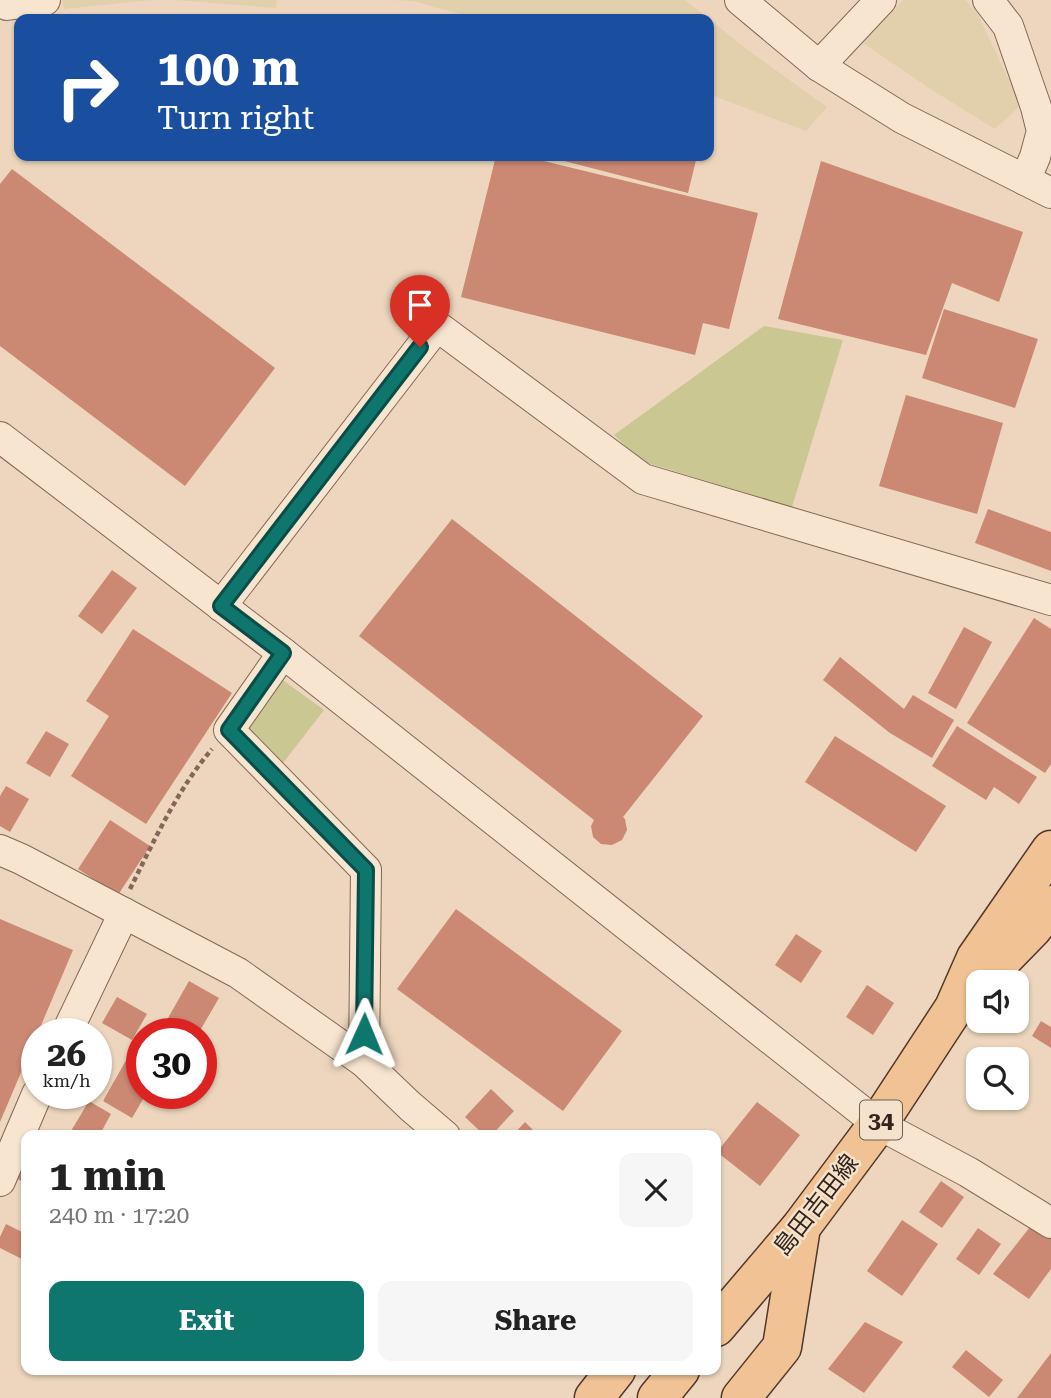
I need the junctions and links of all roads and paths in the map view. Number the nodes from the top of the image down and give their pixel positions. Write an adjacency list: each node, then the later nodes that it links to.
1 (0, 0): 2 (street)
2 (45, 0)
3 (740, 0): 6 (street)
4 (881, 0): 6 (street)
5 (988, 0): 7 (street)
6 (819, 65): 7 (street)
7 (1038, 187)
8 (0, 437): 10 (street)
9 (1051, 600): 10 (street)
10 (221, 606): 11 (street)
11 (283, 653): 12 (street); 23 (street)
12 (229, 730): 16 (path); 21 (street)
13 (0, 850): 16 (street)
14 (1051, 850): 17 (main road, 島田吉田線 / 34)
15 (1051, 905): 18 (main road, 島田吉田線 / 34)
16 (122, 912): 20 (street); 21 (street)
17 (974, 970)
18 (992, 970)
19 (966, 998): 23 (main road, 島田吉田線 / 34)
20 (73, 1018)
21 (364, 1062): 25 (street)
22 (31, 1109): 24 (street)
23 (878, 1124): 28 (street); 29 (main road, 島田吉田線 / 34)
24 (22, 1130)
25 (439, 1130)
26 (21, 1132): 27 (street)
27 (0, 1181)
28 (1051, 1223)
29 (801, 1227): 30 (main road); 31 (main road, 島田吉田線 / 34); 36 (main road)
30 (721, 1285)
31 (721, 1321)
32 (612, 1375): 34 (main road)
33 (676, 1375): 35 (main road)
34 (594, 1398)
35 (657, 1398)
36 (741, 1398)

